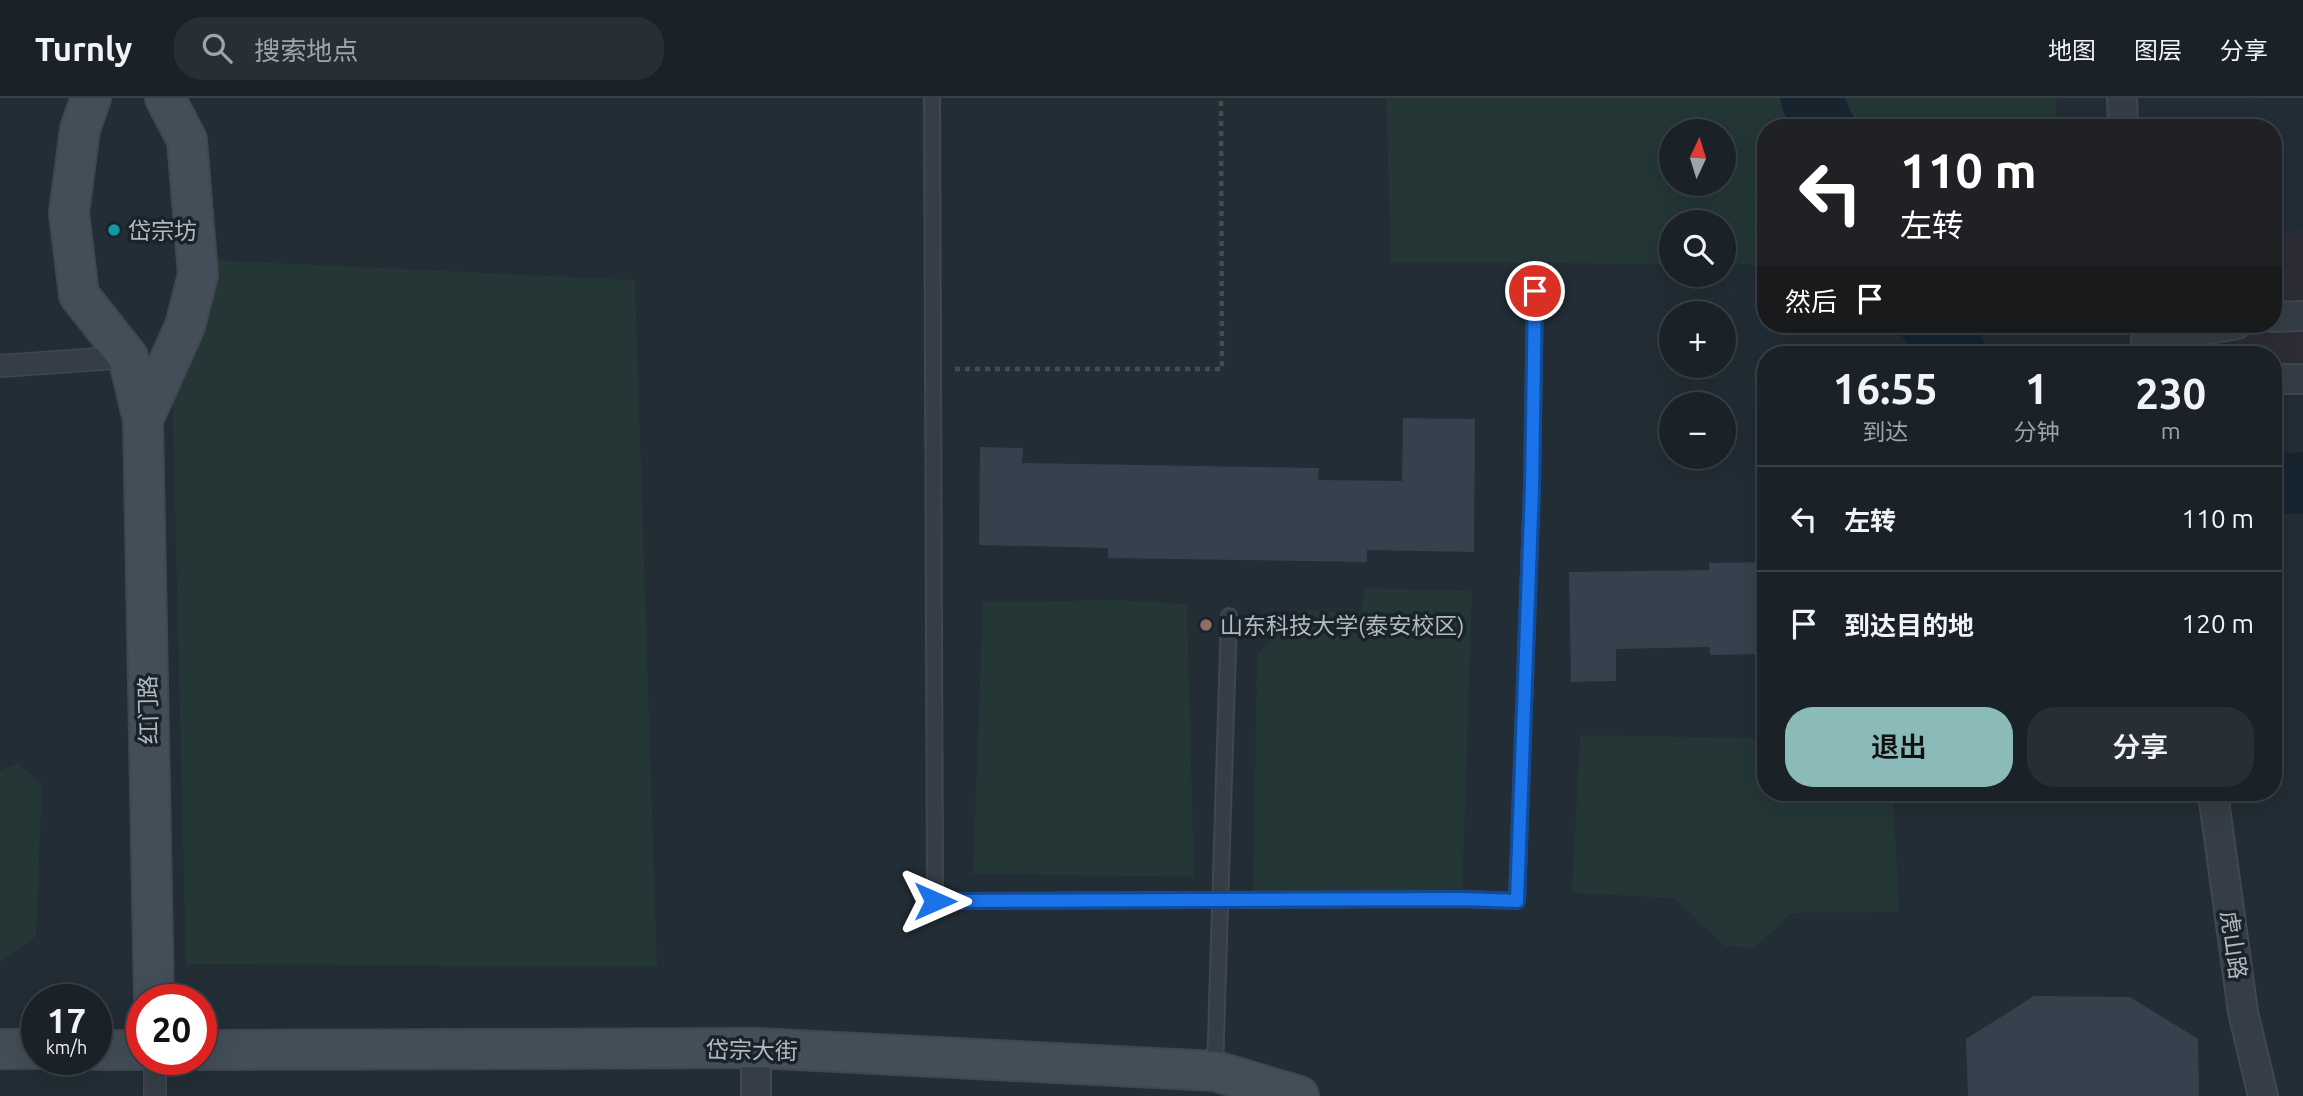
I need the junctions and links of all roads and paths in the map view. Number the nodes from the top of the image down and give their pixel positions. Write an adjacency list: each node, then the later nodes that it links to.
1 (91, 98): 12 (main road)
2 (165, 98): 17 (main road)
3 (932, 98): 14 (lane)
4 (1221, 98): 14 (path)
5 (2122, 98): 6 (street)
6 (2123, 119)
7 (1535, 291): 20 (lane)
8 (2303, 316): 9 (street)
9 (2282, 317)
10 (2186, 333): 11 (street)
11 (2146, 340)
12 (128, 356): 13 (street); 17 (main road)
13 (0, 366)
14 (933, 369): 20 (lane)
15 (2282, 379): 16 (street)
16 (2303, 379)
17 (143, 420): 21 (main road, 红门路)
18 (1229, 616): 20 (lane)
19 (2214, 801): 31 (street, 虎山路)
20 (1221, 900): 26 (lane)
21 (154, 984)
22 (756, 1048): 25 (main road, 岱宗大街); 26 (main road, 岱宗大街); 29 (street)
23 (0, 1049): 24 (main road)
24 (21, 1049)
25 (217, 1050)
26 (1215, 1071): 30 (main road, 岱宗大街)
27 (155, 1075): 28 (street)
28 (155, 1096)
29 (756, 1096)
30 (1299, 1096)
31 (2263, 1096)

